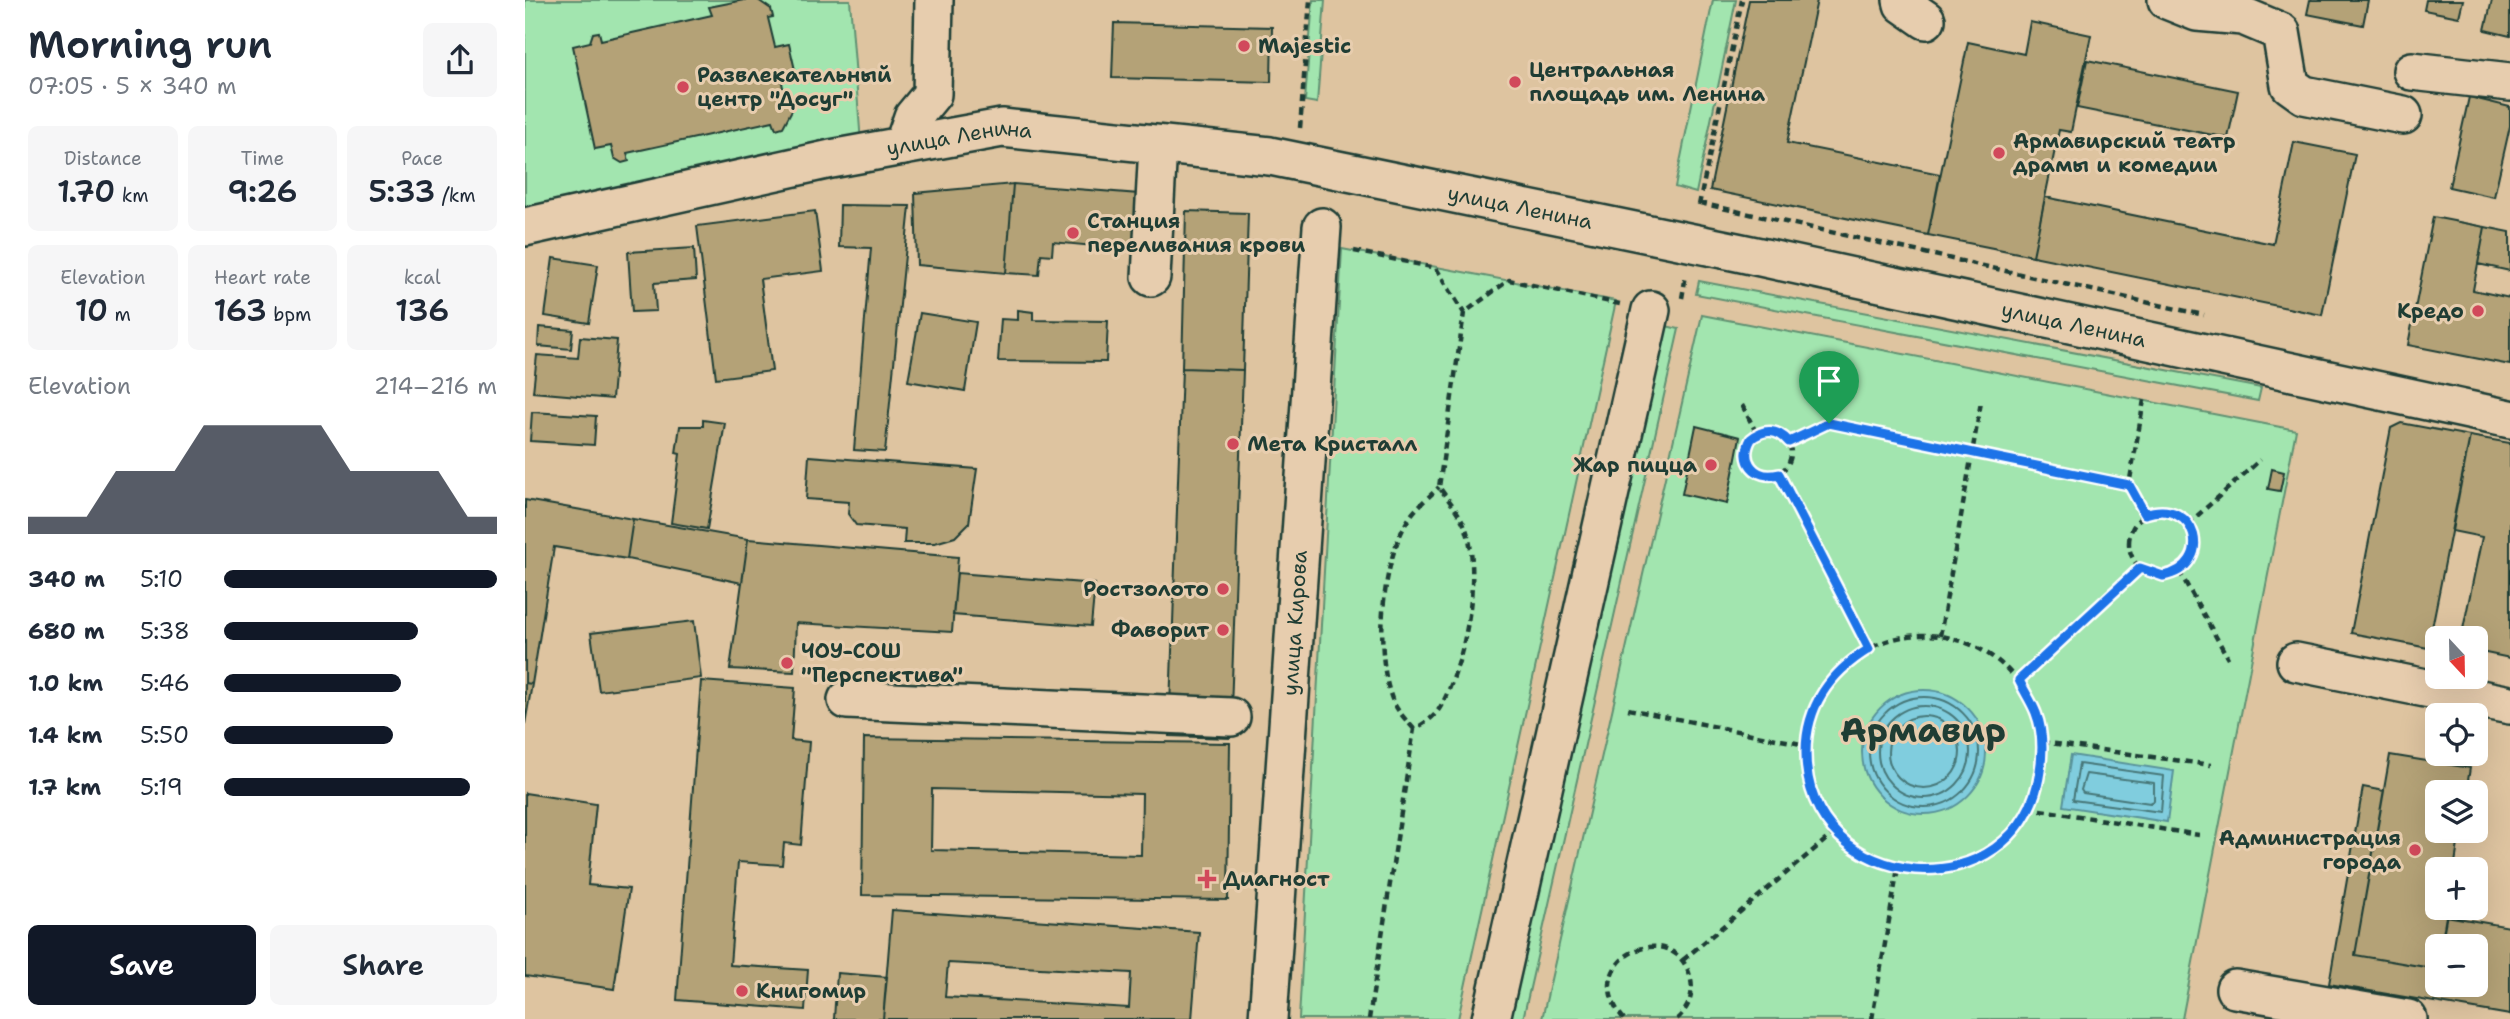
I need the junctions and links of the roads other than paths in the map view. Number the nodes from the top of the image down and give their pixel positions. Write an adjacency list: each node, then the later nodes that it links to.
1 (934, 0): 7 (street)
2 (2167, 0): 5 (street)
3 (2412, 71): 4 (street)
4 (2510, 82)
5 (2403, 115)
6 (1157, 145): 7 (street, улица Ленина); 10 (street); 12 (street, улица Ленина)
7 (903, 146): 8 (street, улица Ленина)
8 (525, 227)
9 (1322, 227): 18 (street, улица Кирова)
10 (1151, 278)
11 (1666, 308): 19 (street)
12 (2510, 419)
13 (2295, 662): 15 (street)
14 (847, 701): 16 (street)
15 (2510, 705)
16 (1231, 717)
17 (2235, 989): 20 (street)
18 (1268, 1019)
19 (1491, 1019)
20 (2408, 1019)

